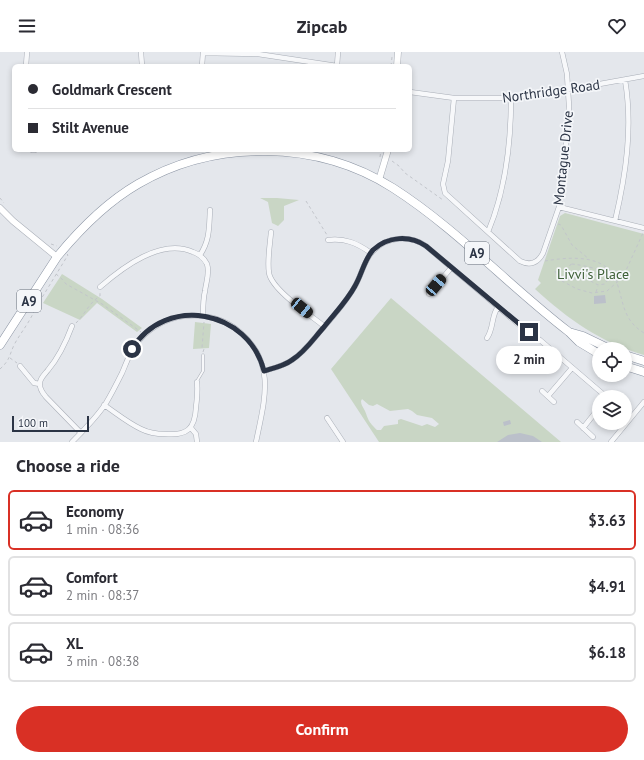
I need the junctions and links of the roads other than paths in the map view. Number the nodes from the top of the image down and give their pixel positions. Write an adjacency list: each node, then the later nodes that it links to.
1 (27, 52): 7 (street)
2 (141, 52): 8 (street)
3 (203, 52): 9 (street); 10 (street)
4 (338, 52): 11 (street)
5 (398, 52): 12 (main road)
6 (562, 52): 15 (street, Montague Drive)
7 (26, 64)
8 (142, 64)
9 (202, 64)
10 (324, 64)
11 (337, 64)
12 (396, 64)
13 (644, 76): 14 (street, Northridge Road)
14 (625, 80): 15 (street, Northridge Road); 26 (street)
15 (568, 90): 18 (street, Northridge Road); 24 (street, Montague Drive)
16 (412, 92): 17 (street, Northridge Road)
17 (454, 98): 18 (street, Northridge Road); 29 (street, Montague Drive)
18 (511, 98): 29 (street)
19 (238, 152): 33 (highway, A9)
20 (272, 152): 22 (highway, A9)
21 (387, 152): 22 (main road)
22 (379, 180): 41 (highway, A9)
23 (2, 207): 33 (main road)
24 (559, 207): 26 (street); 29 (street, Montague Drive)
25 (210, 210): 32 (street)
26 (615, 221): 27 (street)
27 (644, 231)
28 (271, 232): 40 (street)
29 (488, 232)
30 (328, 240): 31 (street)
31 (371, 254): 34 (street); 40 (street)
32 (200, 255): 35 (street); 38 (street)
33 (57, 257): 44 (highway, A9)
34 (451, 268): 36 (street); 37 (street)
35 (100, 287)
36 (429, 294)
37 (498, 307): 42 (street); 50 (street)
38 (203, 316): 52 (street); 61 (street)
39 (72, 326): 55 (street)
40 (324, 326): 52 (street)
41 (569, 332): 43 (highway, A9); 45 (highway, A9)
42 (487, 338)
43 (595, 342)
44 (0, 345)
45 (592, 350)
46 (203, 355): 54 (lane)
47 (632, 357): 48 (highway)
48 (644, 361)
49 (20, 366): 55 (street)
50 (572, 368): 56 (street); 58 (street)
51 (632, 368): 53 (highway)
52 (264, 371): 71 (street)
53 (644, 372)
54 (197, 382): 65 (street)
55 (40, 384): 67 (street)
56 (600, 390)
57 (542, 391): 58 (street)
58 (548, 396): 59 (street)
59 (554, 402)
60 (644, 402): 73 (street)
61 (104, 405): 65 (street); 67 (street)
62 (592, 417): 66 (street)
63 (327, 418): 72 (street)
64 (577, 422): 66 (street)
65 (191, 428): 70 (street)
66 (583, 428): 68 (street)
67 (82, 433): 69 (street)
68 (593, 437)
69 (72, 442)
70 (197, 442)
71 (256, 442)
72 (343, 442)
73 (611, 442)

